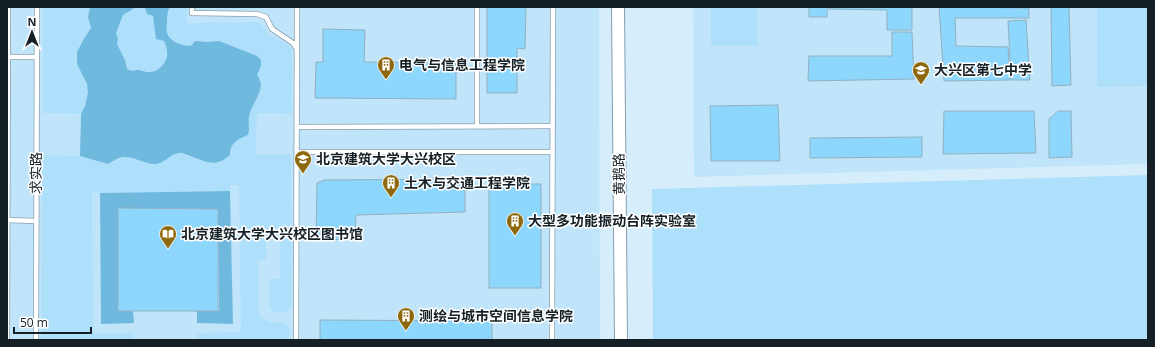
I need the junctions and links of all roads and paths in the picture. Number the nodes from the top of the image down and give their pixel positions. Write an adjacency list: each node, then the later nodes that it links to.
1 (8, 7): 9 (lane, 求实路)
2 (37, 7): 10 (lane, 求实路)
3 (192, 7): 8 (lane)
4 (297, 7): 8 (lane)
5 (477, 7): 11 (lane)
6 (553, 7): 12 (lane)
7 (618, 7): 22 (street, 黄鹅路)
8 (297, 51): 13 (lane)
9 (8, 57): 10 (lane); 16 (lane, 求实路)
10 (37, 57): 17 (lane, 求实路)
11 (477, 126): 12 (lane); 13 (lane)
12 (553, 126): 15 (lane)
13 (297, 127): 14 (lane)
14 (297, 152): 15 (lane); 20 (lane)
15 (553, 152): 21 (lane)
16 (7, 220): 17 (lane); 18 (lane, 求实路)
17 (36, 221): 19 (lane, 求实路)
18 (7, 340)
19 (36, 340)
20 (296, 340)
21 (552, 340)
22 (620, 340)

